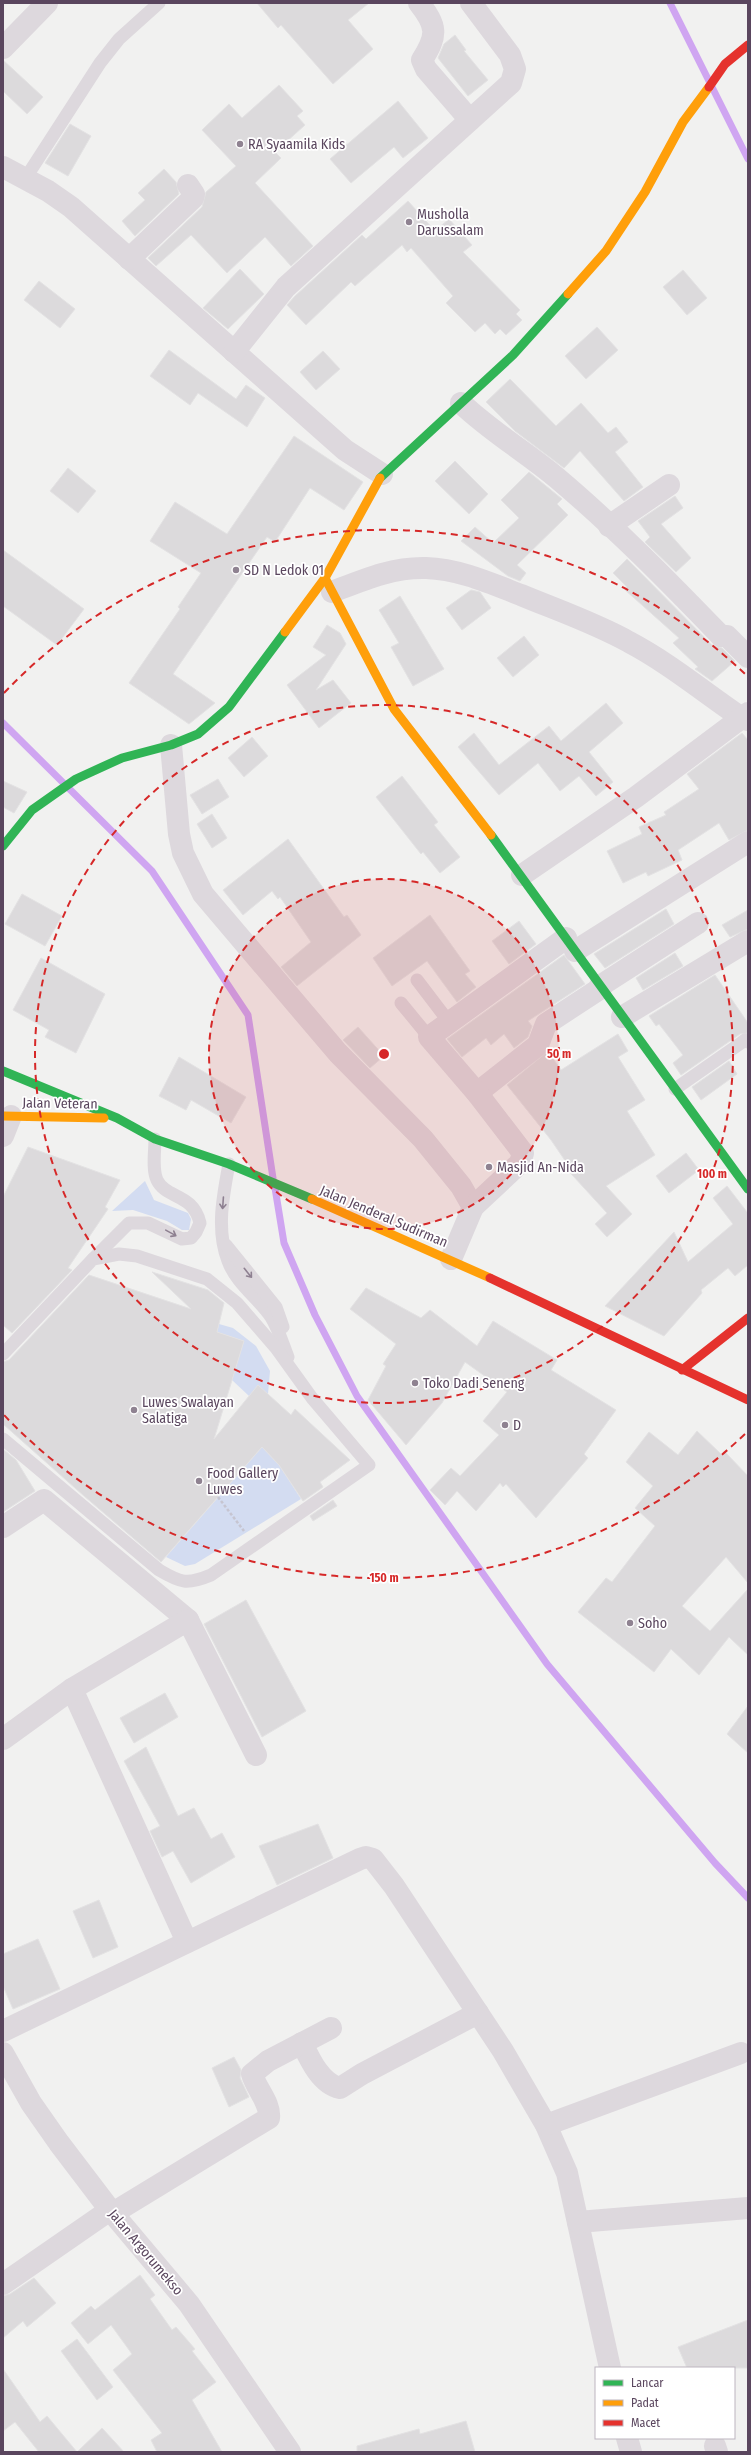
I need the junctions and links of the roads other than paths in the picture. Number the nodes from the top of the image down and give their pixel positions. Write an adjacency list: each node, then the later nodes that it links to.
1 (47, 3): 6 (street)
2 (159, 3): 9 (lane)
3 (471, 3): 7 (street)
4 (428, 6): 7 (street)
5 (748, 45): 13 (street)
6 (3, 48)
7 (470, 120): 12 (street)
8 (3, 167): 9 (street)
9 (25, 179): 11 (street)
10 (188, 185): 11 (street)
11 (129, 259): 12 (street)
12 (234, 352): 14 (street)
13 (461, 403): 14 (street); 16 (street)
14 (382, 474): 17 (street)
15 (669, 484): 16 (street)
16 (609, 526): 18 (street)
17 (329, 585): 19 (street); 20 (street); 23 (street)
18 (748, 657)
19 (746, 717): 23 (street)
20 (171, 745): 22 (street); 43 (street)
21 (748, 842): 26 (street)
22 (3, 846)
23 (522, 875): 26 (street)
24 (698, 923): 28 (street)
25 (748, 941): 30 (street)
26 (570, 945): 28 (street); 31 (street)
27 (417, 980): 31 (lane)
28 (600, 987): 30 (street); 36 (street)
29 (401, 1003): 32 (lane)
30 (622, 1017): 35 (street)
31 (449, 1022): 32 (street)
32 (429, 1037): 36 (street)
33 (748, 1042): 35 (lane)
34 (3, 1071): 38 (street, Jalan Jenderal Sudirman)
35 (675, 1089): 42 (street)
36 (477, 1093): 43 (street)
37 (7, 1116): 38 (street, Jalan Veteran); 39 (street)
38 (117, 1118): 40 (street, Jalan Jenderal Sudirman)
39 (3, 1136)
40 (155, 1139): 41 (street, Jalan Jenderal Sudirman); 44 (lane, one-way to 40)
41 (229, 1164): 45 (street, Jalan Jenderal Sudirman); 49 (lane, one-way to 49)
42 (748, 1189)
43 (473, 1207): 45 (street)
44 (96, 1256): 47 (lane); 49 (lane)
45 (451, 1259): 48 (street, Jalan Jenderal Sudirman)
46 (748, 1318): 48 (street)
47 (3, 1354)
48 (682, 1370): 50 (street, Jalan Jenderal Sudirman)
49 (294, 1373): 51 (lane)
50 (748, 1400)
51 (3, 1439)
52 (3, 1527): 53 (street)
53 (188, 1620): 54 (street); 56 (street)
54 (72, 1689): 55 (street); 57 (street)
55 (6, 1730)
56 (256, 1755)
57 (187, 1942): 58 (street); 60 (street)
58 (478, 2013): 61 (street); 64 (street)
59 (330, 2028): 61 (street)
60 (3, 2031)
61 (302, 2043): 66 (street)
62 (3, 2053): 66 (street, Jalan Argorumekso)
63 (741, 2053): 64 (street)
64 (546, 2125): 67 (street)
65 (748, 2208): 67 (street)
66 (112, 2211): 68 (street); 71 (street, Jalan Argorumekso)
67 (578, 2222): 69 (street)
68 (3, 2284)
69 (610, 2367)
70 (627, 2439): 72 (street)
71 (290, 2452)
72 (631, 2452)

